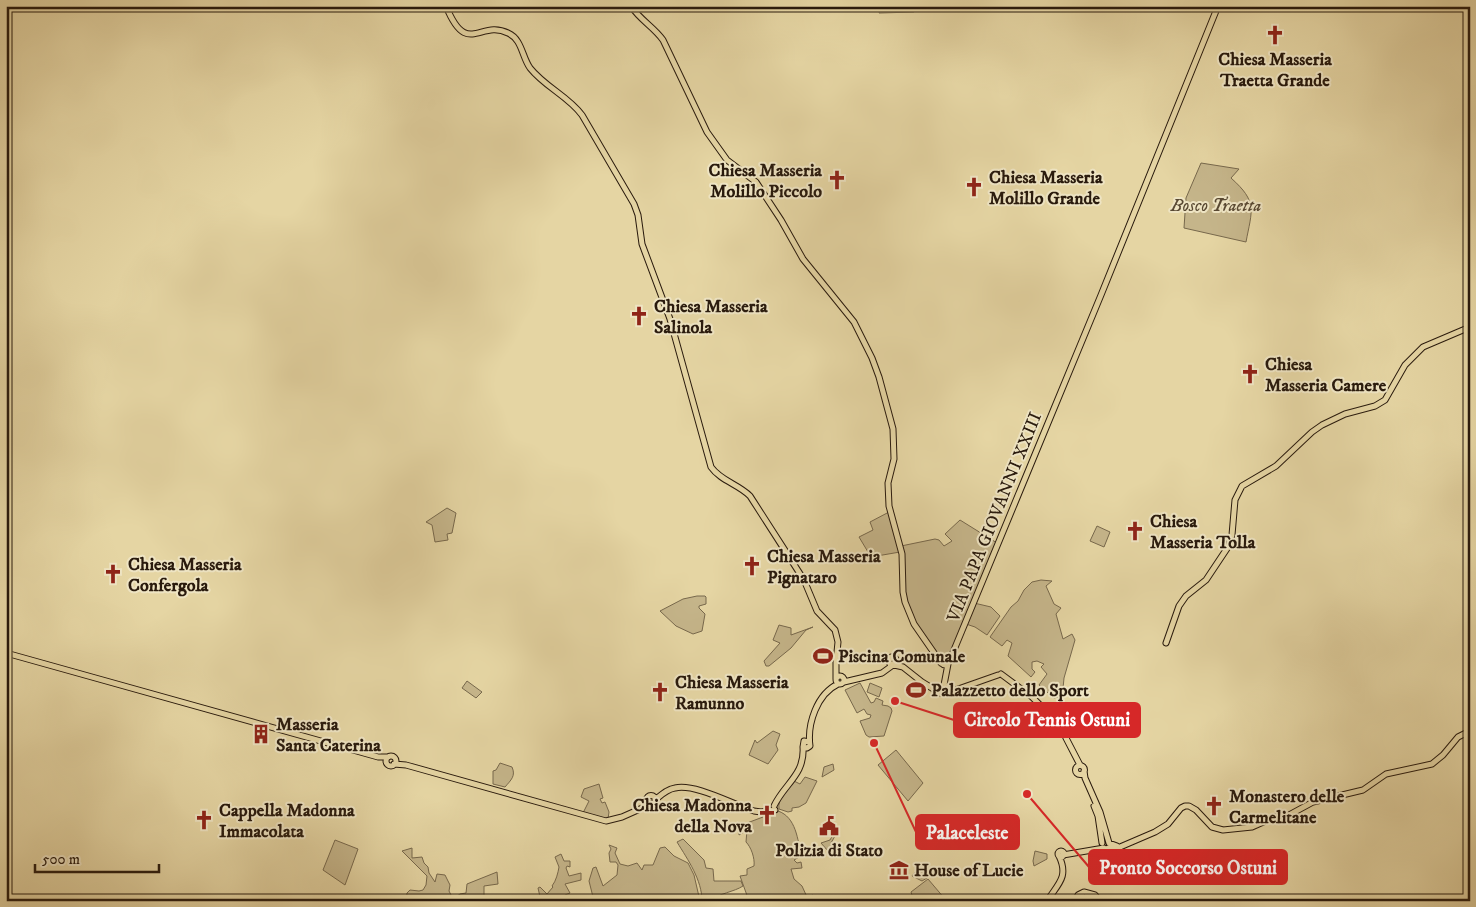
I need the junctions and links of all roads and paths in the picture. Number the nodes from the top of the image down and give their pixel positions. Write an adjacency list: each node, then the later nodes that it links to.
1 (446, 6): 9 (main road)
2 (631, 6): 7 (main road)
3 (1218, 6): 7 (main road, VIA PAPA GIOVANNI XXIII)
4 (1470, 327): 5 (main road)
5 (1166, 643)
6 (6, 653): 12 (main road)
7 (945, 661): 10 (main road)
8 (999, 674): 10 (main road); 10 (main road); 18 (main road)
9 (840, 680): 10 (main road); 17 (main road)
10 (943, 689)
11 (1470, 731): 18 (main road)
12 (378, 757): 13 (main road); 15 (main road)
13 (388, 757): 14 (main road); 15 (main road)
14 (395, 758): 16 (main road); 17 (main road)
15 (387, 763): 16 (main road)
16 (394, 764): 17 (main road)
17 (406, 765)
18 (1105, 845): 19 (main road)
19 (1047, 901)
20 (1075, 901): 21 (main road)
21 (1100, 901)

